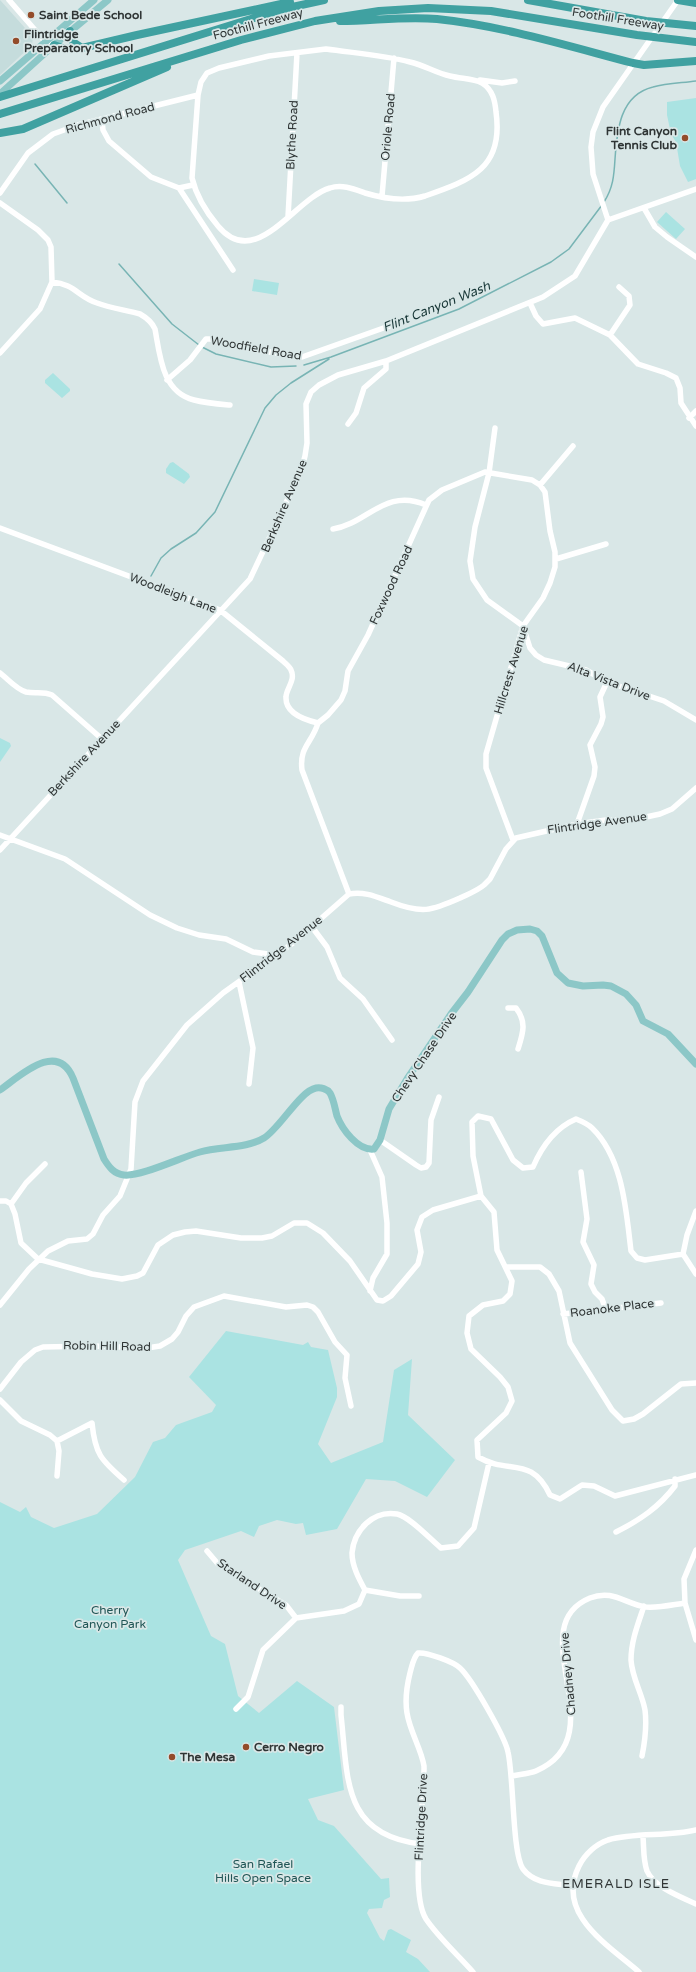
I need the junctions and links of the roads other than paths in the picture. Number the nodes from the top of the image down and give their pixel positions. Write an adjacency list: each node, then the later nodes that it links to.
1 (9, 0): 12 (street)
2 (94, 0): 12 (main road)
3 (108, 0): 11 (main road)
4 (315, 0): 15 (highway)
5 (324, 0): 25 (highway, Foothill Freeway)
6 (528, 0): 10 (highway, Foothill Freeway)
7 (678, 0): 8 (highway); 20 (street)
8 (696, 3)
9 (315, 21): 13 (highway, Foothill Freeway); 16 (highway, Foothill Freeway); 20 (highway)
10 (696, 26)
11 (70, 31): 14 (main road); 15 (highway)
12 (46, 40): 14 (street); 22 (main road)
13 (696, 42)
14 (54, 45): 15 (highway); 25 (main road)
15 (82, 48)
16 (212, 48): 26 (highway, Foothill Freeway); 28 (highway)
17 (297, 53): 18 (street); 24 (street); 36 (street, Blythe Road)
18 (394, 58): 21 (street); 33 (street, Oriole Road)
19 (696, 61): 20 (highway)
20 (633, 64): 37 (street)
21 (475, 80): 23 (street); 33 (street)
22 (0, 81)
23 (515, 81)
24 (198, 95): 27 (street, Richmond Road); 29 (street)
25 (0, 96)
26 (0, 114)
27 (102, 120): 30 (street); 32 (street, Richmond Road)
28 (0, 133)
29 (193, 185): 30 (street); 36 (street)
30 (179, 188): 39 (street)
31 (696, 188): 35 (street)
32 (0, 193)
33 (382, 196): 36 (street)
34 (0, 203): 40 (street)
35 (644, 208): 37 (street); 38 (street)
36 (288, 217)
37 (608, 220): 42 (street, Berkshire Avenue)
38 (696, 257)
39 (233, 270)
40 (52, 282): 45 (street); 47 (street)
41 (618, 287): 44 (street)
42 (530, 303): 44 (street); 46 (street, Berkshire Avenue)
43 (406, 320): 47 (street, Woodfield Road)
44 (610, 335): 50 (street)
45 (0, 353)
46 (386, 361): 51 (street); 62 (street, Berkshire Avenue)
47 (167, 380): 48 (street)
48 (230, 405)
49 (696, 411): 50 (street)
50 (689, 418): 52 (street)
51 (348, 424)
52 (696, 426)
53 (495, 428): 55 (street)
54 (573, 446): 56 (street)
55 (489, 473): 56 (street); 57 (street, Foxwood Road); 63 (street)
56 (540, 485): 61 (street, Hillcrest Avenue)
57 (426, 505): 59 (street); 67 (street, Foxwood Road)
58 (0, 528): 62 (street, Woodleigh Lane)
59 (333, 529)
60 (606, 544): 61 (street)
61 (556, 559): 63 (street, Hillcrest Avenue)
62 (220, 610): 67 (street, Woodleigh Lane); 68 (street, Berkshire Avenue)
63 (523, 626): 65 (street, Alta Vista Drive); 73 (street, Hillcrest Avenue)
64 (0, 673): 68 (street)
65 (607, 682): 66 (street, Alta Vista Drive); 70 (street)
66 (696, 720)
67 (318, 723): 75 (street)
68 (102, 739): 72 (street, Berkshire Avenue)
69 (696, 788): 70 (street, Flintridge Avenue)
70 (577, 824): 73 (street, Flintridge Avenue)
71 (0, 835): 72 (street)
72 (10, 838): 74 (street, Berkshire Avenue); 77 (street)
73 (513, 840): 75 (street)
74 (0, 850)
75 (349, 894): 76 (street, Flintridge Avenue)
76 (312, 927): 77 (street, Flintridge Avenue); 80 (street)
77 (273, 958): 78 (street, Flintridge Avenue)
78 (239, 982): 83 (street); 90 (street, Flintridge Avenue)
79 (508, 1008): 81 (street)
80 (392, 1040)
81 (518, 1049)
82 (696, 1064): 86 (main road, Chevy Chase Drive)
83 (250, 1084)
84 (0, 1090): 90 (main road)
85 (439, 1097): 86 (street)
86 (380, 1140): 87 (main road, Chevy Chase Drive)
87 (370, 1150): 90 (main road); 99 (street)
88 (45, 1164): 93 (street)
89 (580, 1172): 102 (street)
90 (129, 1175): 96 (street, Flintridge Avenue)
91 (481, 1196): 95 (street); 97 (street); 99 (street)
92 (0, 1201): 93 (street)
93 (11, 1204): 96 (street)
94 (696, 1211): 95 (street)
95 (683, 1254): 98 (street)
96 (38, 1259): 99 (street); 101 (street, Flintridge Avenue)
97 (506, 1267): 103 (street); 109 (street)
98 (696, 1274)
99 (370, 1291)
100 (661, 1303): 102 (street, Roanoke Place)
101 (0, 1305)
102 (606, 1310): 103 (street, Roanoke Place)
103 (563, 1314): 104 (street)
104 (696, 1383)
105 (0, 1389): 107 (street, Robin Hill Road)
106 (0, 1400): 108 (street)
107 (351, 1406)
108 (57, 1441): 111 (street); 113 (street)
109 (489, 1463): 112 (street); 117 (street)
110 (696, 1475): 112 (street)
111 (57, 1476)
112 (675, 1479): 114 (street)
113 (124, 1480)
114 (616, 1532)
115 (696, 1550): 119 (street)
116 (207, 1551): 121 (street, Starland Drive)
117 (365, 1590): 118 (street); 121 (street)
118 (420, 1596)
119 (685, 1603): 120 (street, Chadney Drive); 122 (street)
120 (644, 1606): 125 (street); 126 (street, Chadney Drive)
121 (296, 1618): 124 (street)
122 (696, 1640)
123 (341, 1707): 129 (street)
124 (236, 1709)
125 (642, 1756)
126 (512, 1776): 129 (street, Flintridge Drive); 130 (street, Flintridge Drive)
127 (696, 1830): 128 (street)
128 (643, 1837): 130 (street); 131 (street)
129 (421, 1844): 132 (street, Flintridge Drive)
130 (573, 1886): 133 (street)
131 (696, 1904)
132 (473, 1972)
133 (639, 1972)

